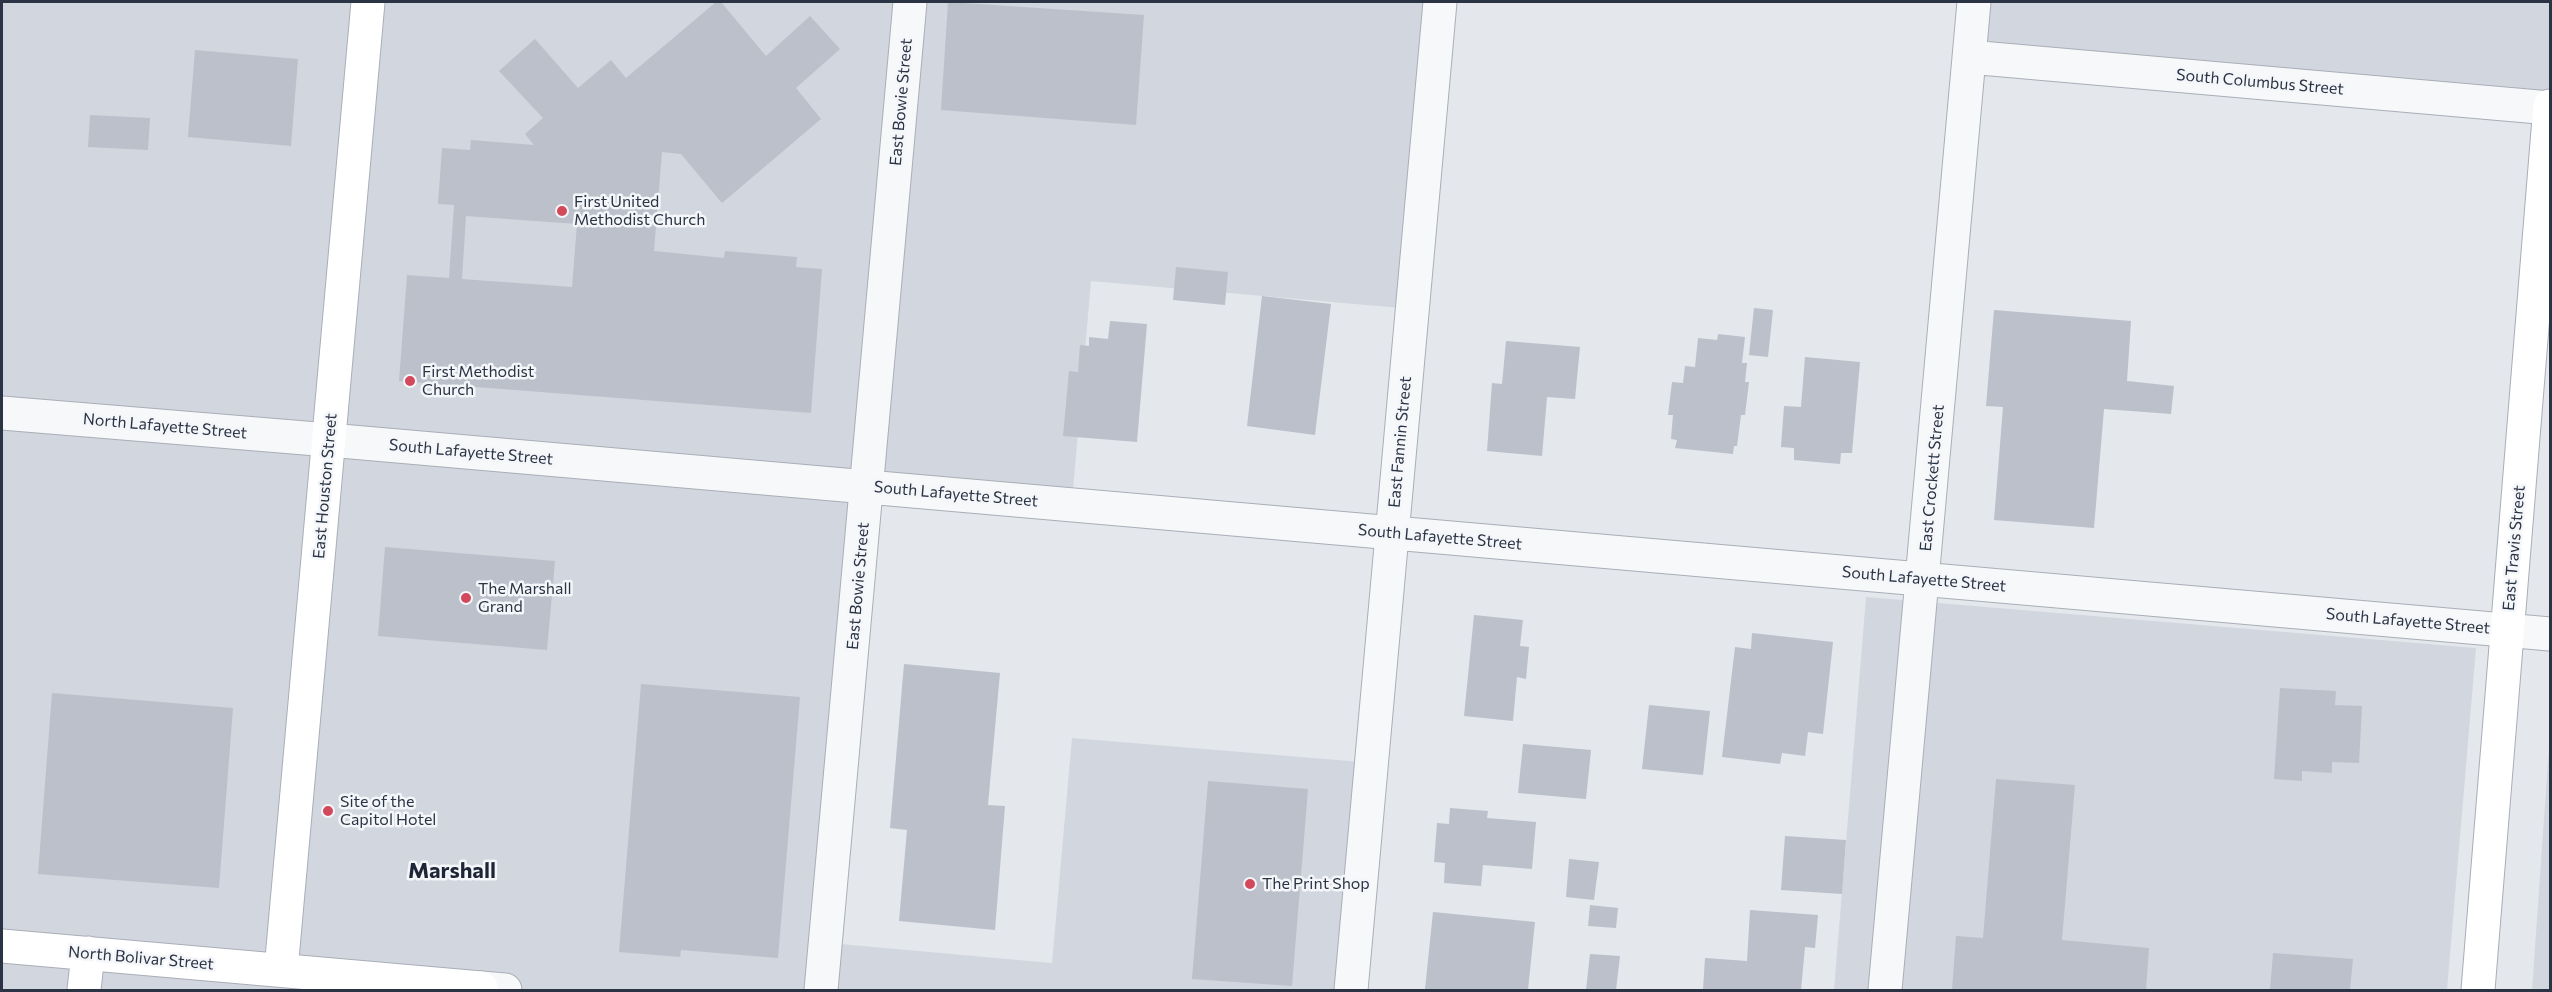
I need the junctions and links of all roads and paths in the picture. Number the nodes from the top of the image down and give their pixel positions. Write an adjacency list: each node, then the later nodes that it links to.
1 (368, 2): 9 (main road, East Houston Street)
2 (910, 2): 10 (street, East Bowie Street)
3 (1430, 2): 4 (street)
4 (1440, 2): 11 (street, East Fannin Street)
5 (1974, 2): 6 (street, East Crockett Street)
6 (1969, 57): 7 (street, South Columbus Street); 12 (street, East Crockett Street)
7 (2550, 107): 13 (main road, East Travis Street)
8 (2, 413): 9 (street, North Lafayette Street)
9 (329, 440): 10 (street, South Lafayette Street); 17 (main road, East Houston Street)
10 (867, 487): 11 (street, South Lafayette Street); 20 (street, East Bowie Street)
11 (1392, 532): 12 (street, South Lafayette Street); 21 (street, East Fannin Street)
12 (1923, 579): 13 (street, South Lafayette Street); 22 (street, East Crockett Street)
13 (2507, 630): 14 (street, South Lafayette Street); 23 (main road, East Travis Street)
14 (2550, 634)
15 (2, 946): 16 (main road, North Bolivar Street)
16 (88, 953): 17 (main road, North Bolivar Street); 18 (main road)
17 (281, 970): 19 (main road, North Bolivar Street)
18 (84, 990)
19 (489, 990)
20 (821, 990)
21 (1351, 990)
22 (1885, 990)
23 (2478, 990)

